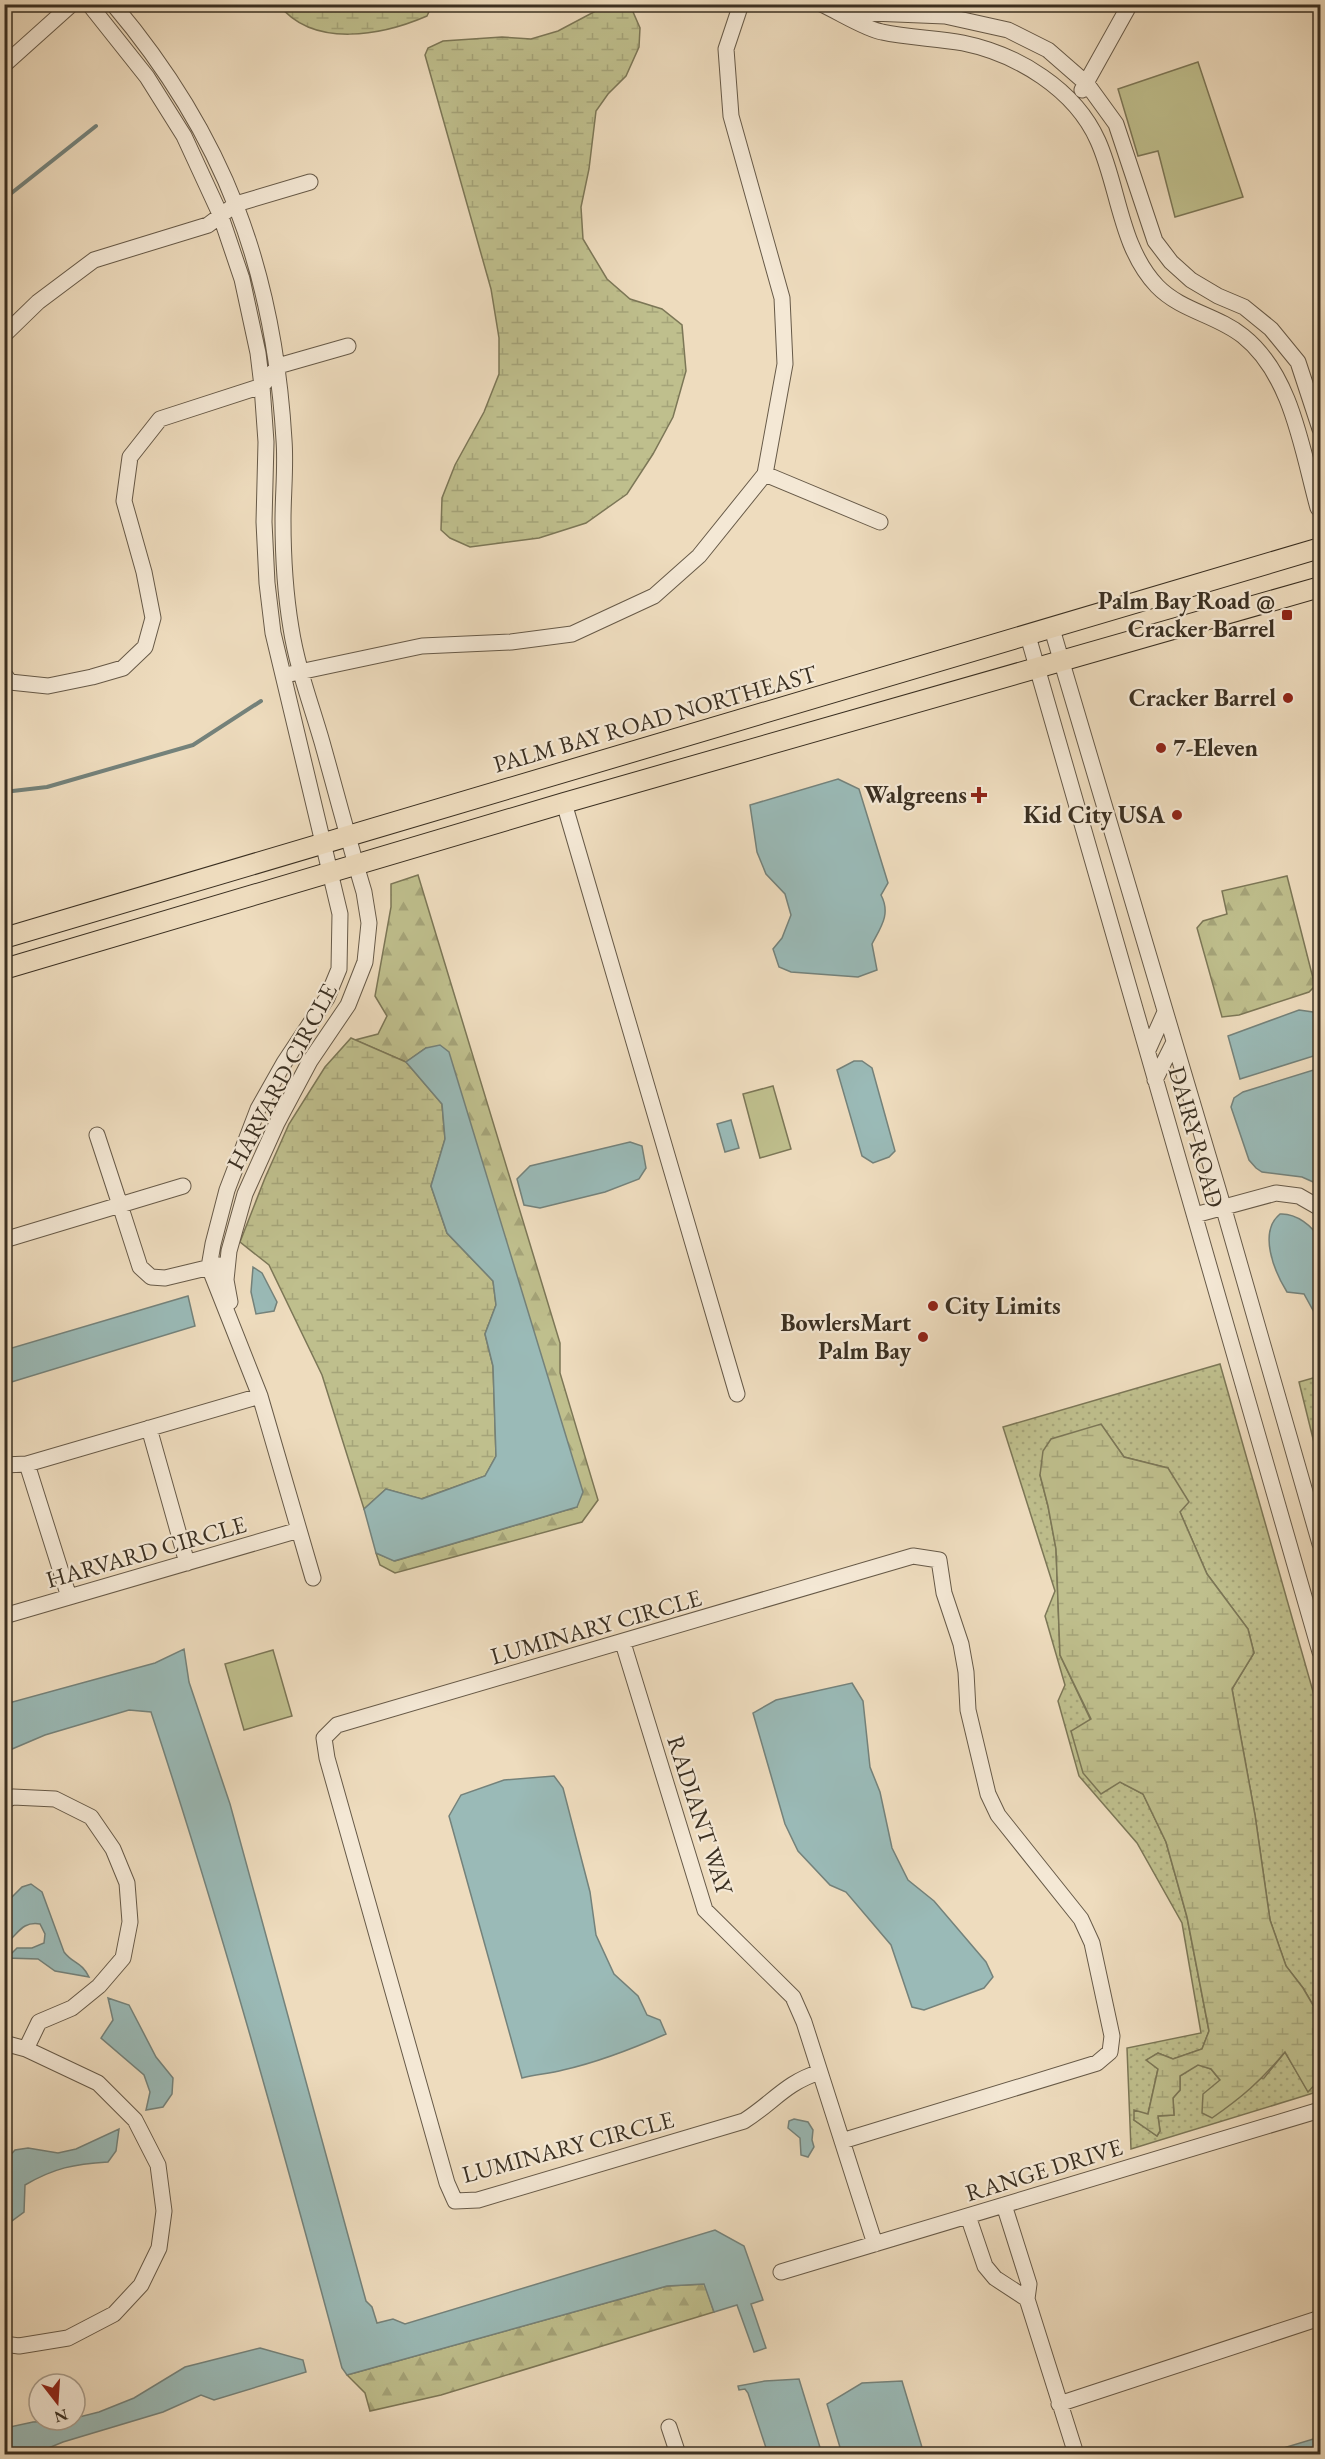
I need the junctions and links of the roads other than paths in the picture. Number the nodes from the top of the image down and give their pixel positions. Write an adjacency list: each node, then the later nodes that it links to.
1 (72, 4): 8 (street)
2 (89, 4): 13 (street, HARVARD CIRCLE)
3 (113, 4): 12 (street, HARVARD CIRCLE)
4 (741, 4): 19 (street)
5 (821, 4): 7 (street)
6 (1130, 4): 9 (street)
7 (841, 12): 9 (street); 10 (street)
8 (4, 65)
9 (1087, 84): 10 (street); 18 (street)
10 (1073, 102): 20 (street)
11 (310, 182): 12 (street)
12 (236, 204): 13 (street); 16 (street, HARVARD CIRCLE)
13 (220, 214): 14 (street); 17 (street, HARVARD CIRCLE)
14 (4, 334)
15 (348, 346): 16 (street)
16 (278, 366): 17 (street); 28 (street, HARVARD CIRCLE)
17 (262, 386): 29 (street); 30 (street, HARVARD CIRCLE)
18 (1320, 429)
19 (765, 474): 21 (street); 28 (street)
20 (1320, 507)
21 (880, 522)
22 (1320, 548): 24 (main road, PALM BAY ROAD NORTHEAST)
23 (1320, 587): 26 (main road)
24 (1052, 629): 25 (main road, PALM BAY ROAD NORTHEAST); 26 (street, DAIRY ROAD)
25 (1028, 636): 27 (street, DAIRY ROAD); 31 (main road, PALM BAY ROAD NORTHEAST)
26 (1060, 661): 27 (main road); 39 (street, DAIRY ROAD)
27 (1036, 667): 32 (main road); 41 (street, DAIRY ROAD)
28 (300, 671): 30 (street); 33 (street, HARVARD CIRCLE)
29 (4, 674)
30 (282, 676): 34 (street, HARVARD CIRCLE)
31 (581, 768): 32 (main road); 33 (main road, PALM BAY ROAD NORTHEAST)
32 (564, 803): 35 (main road); 53 (street)
33 (349, 837): 34 (main road, PALM BAY ROAD NORTHEAST); 35 (street, HARVARD CIRCLE)
34 (324, 844): 36 (street, HARVARD CIRCLE); 37 (main road, PALM BAY ROAD NORTHEAST)
35 (356, 864): 36 (main road); 50 (street, HARVARD CIRCLE)
36 (330, 872): 38 (main road); 51 (street, HARVARD CIRCLE)
37 (4, 939)
38 (4, 969)
39 (1165, 1012): 40 (street, DAIRY ROAD); 41 (street)
40 (1174, 1042): 42 (street); 46 (street, DAIRY ROAD)
41 (1148, 1050): 42 (street, DAIRY ROAD)
42 (1155, 1080): 48 (street, DAIRY ROAD)
43 (97, 1135): 45 (street)
44 (183, 1186): 45 (street)
45 (120, 1205): 49 (street); 51 (street)
46 (1223, 1206): 47 (street); 48 (street); 59 (street, DAIRY ROAD)
47 (1320, 1208)
48 (1195, 1215): 65 (street, DAIRY ROAD)
49 (4, 1239)
50 (227, 1263): 51 (street); 52 (street, HARVARD CIRCLE)
51 (209, 1267): 52 (street, HARVARD CIRCLE)
52 (239, 1346): 54 (street, HARVARD CIRCLE)
53 (736, 1394)
54 (260, 1396): 55 (street); 58 (street, HARVARD CIRCLE)
55 (149, 1428): 56 (street); 60 (street)
56 (27, 1464): 57 (street); 62 (street)
57 (4, 1465)
58 (299, 1530): 60 (street, HARVARD CIRCLE); 61 (street, HARVARD CIRCLE)
59 (1320, 1544)
60 (187, 1563): 62 (street, HARVARD CIRCLE)
61 (313, 1578)
62 (69, 1597): 63 (street, HARVARD CIRCLE)
63 (4, 1616)
64 (623, 1643): 69 (street, RADIANT WAY); 69 (street, LUMINARY CIRCLE); 71 (street, LUMINARY CIRCLE)
65 (1320, 1652)
66 (4, 1802): 68 (street)
67 (4, 2043): 68 (street)
68 (26, 2049): 78 (street)
69 (820, 2072): 71 (street, RADIANT WAY)
70 (1320, 2110): 72 (street, RANGE DRIVE)
71 (842, 2141): 74 (street, RADIANT WAY)
72 (1004, 2205): 73 (street, RANGE DRIVE); 76 (street)
73 (968, 2216): 74 (street, RANGE DRIVE); 76 (street)
74 (875, 2244): 75 (street, RANGE DRIVE)
75 (781, 2272)
76 (1027, 2299): 79 (street)
77 (1320, 2318): 79 (street)
78 (4, 2344)
79 (1059, 2404): 82 (street)
80 (669, 2427): 81 (street)
81 (678, 2454)
82 (1076, 2454)

